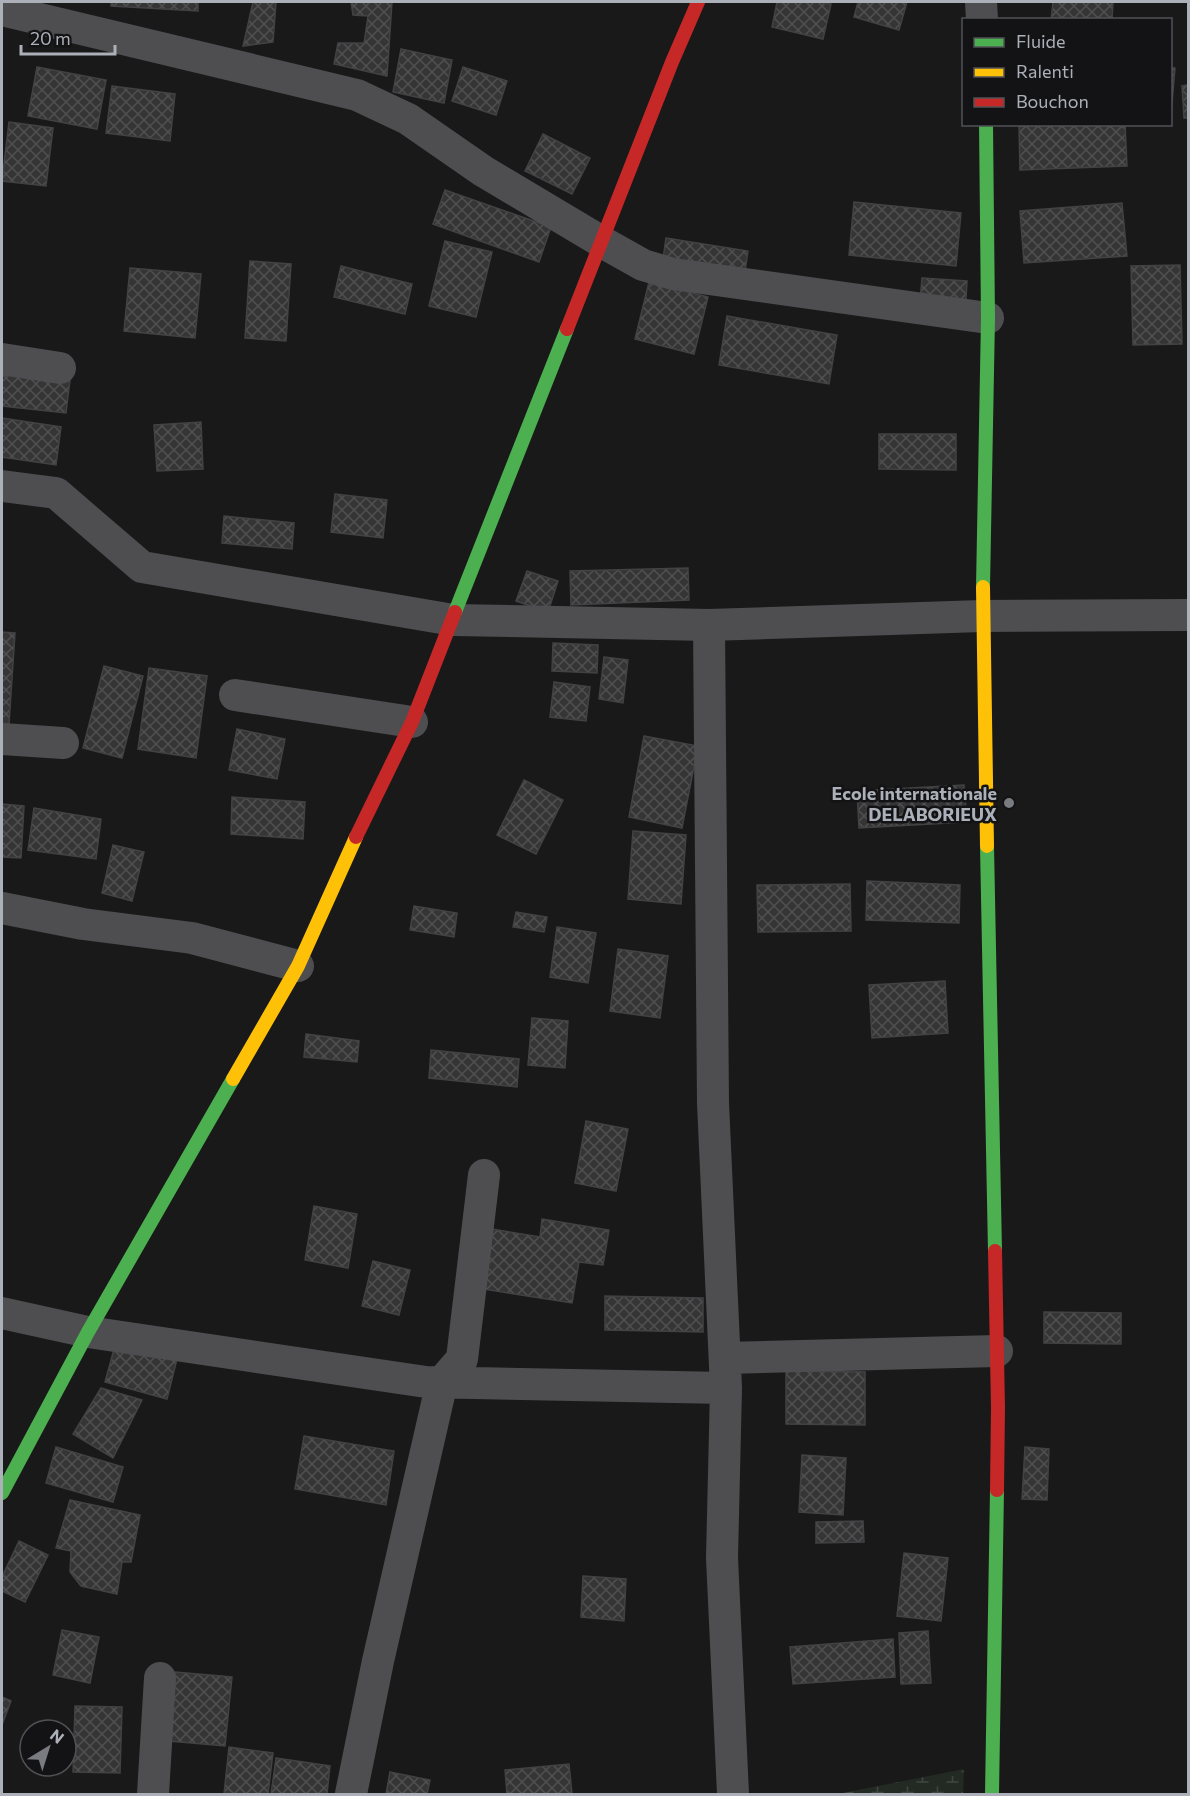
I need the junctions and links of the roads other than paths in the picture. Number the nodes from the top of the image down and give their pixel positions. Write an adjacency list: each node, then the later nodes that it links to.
1 (698, 2): 6 (street)
2 (981, 2): 4 (street)
3 (2, 10): 6 (street)
4 (982, 18)
5 (986, 126): 7 (street)
6 (602, 242): 7 (street); 13 (street)
7 (988, 318): 12 (street)
8 (2, 359): 9 (street)
9 (60, 368)
10 (2, 486): 13 (street)
11 (1188, 615): 12 (street)
12 (982, 616): 14 (street); 24 (street)
13 (453, 620): 14 (street); 16 (street)
14 (709, 625): 25 (street)
15 (235, 695): 16 (street)
16 (412, 722): 20 (street)
17 (2, 739): 18 (street)
18 (63, 743)
19 (2, 908): 20 (street)
20 (298, 966): 23 (street)
21 (484, 1175): 26 (street)
22 (2, 1313): 23 (street)
23 (88, 1332): 26 (street); 27 (street)
24 (997, 1352): 25 (street); 32 (street)
25 (725, 1373): 26 (street); 31 (street)
26 (442, 1382): 30 (street)
27 (2, 1493)
28 (160, 1678): 29 (street)
29 (153, 1794)
30 (351, 1794)
31 (733, 1794)
32 (992, 1794)

